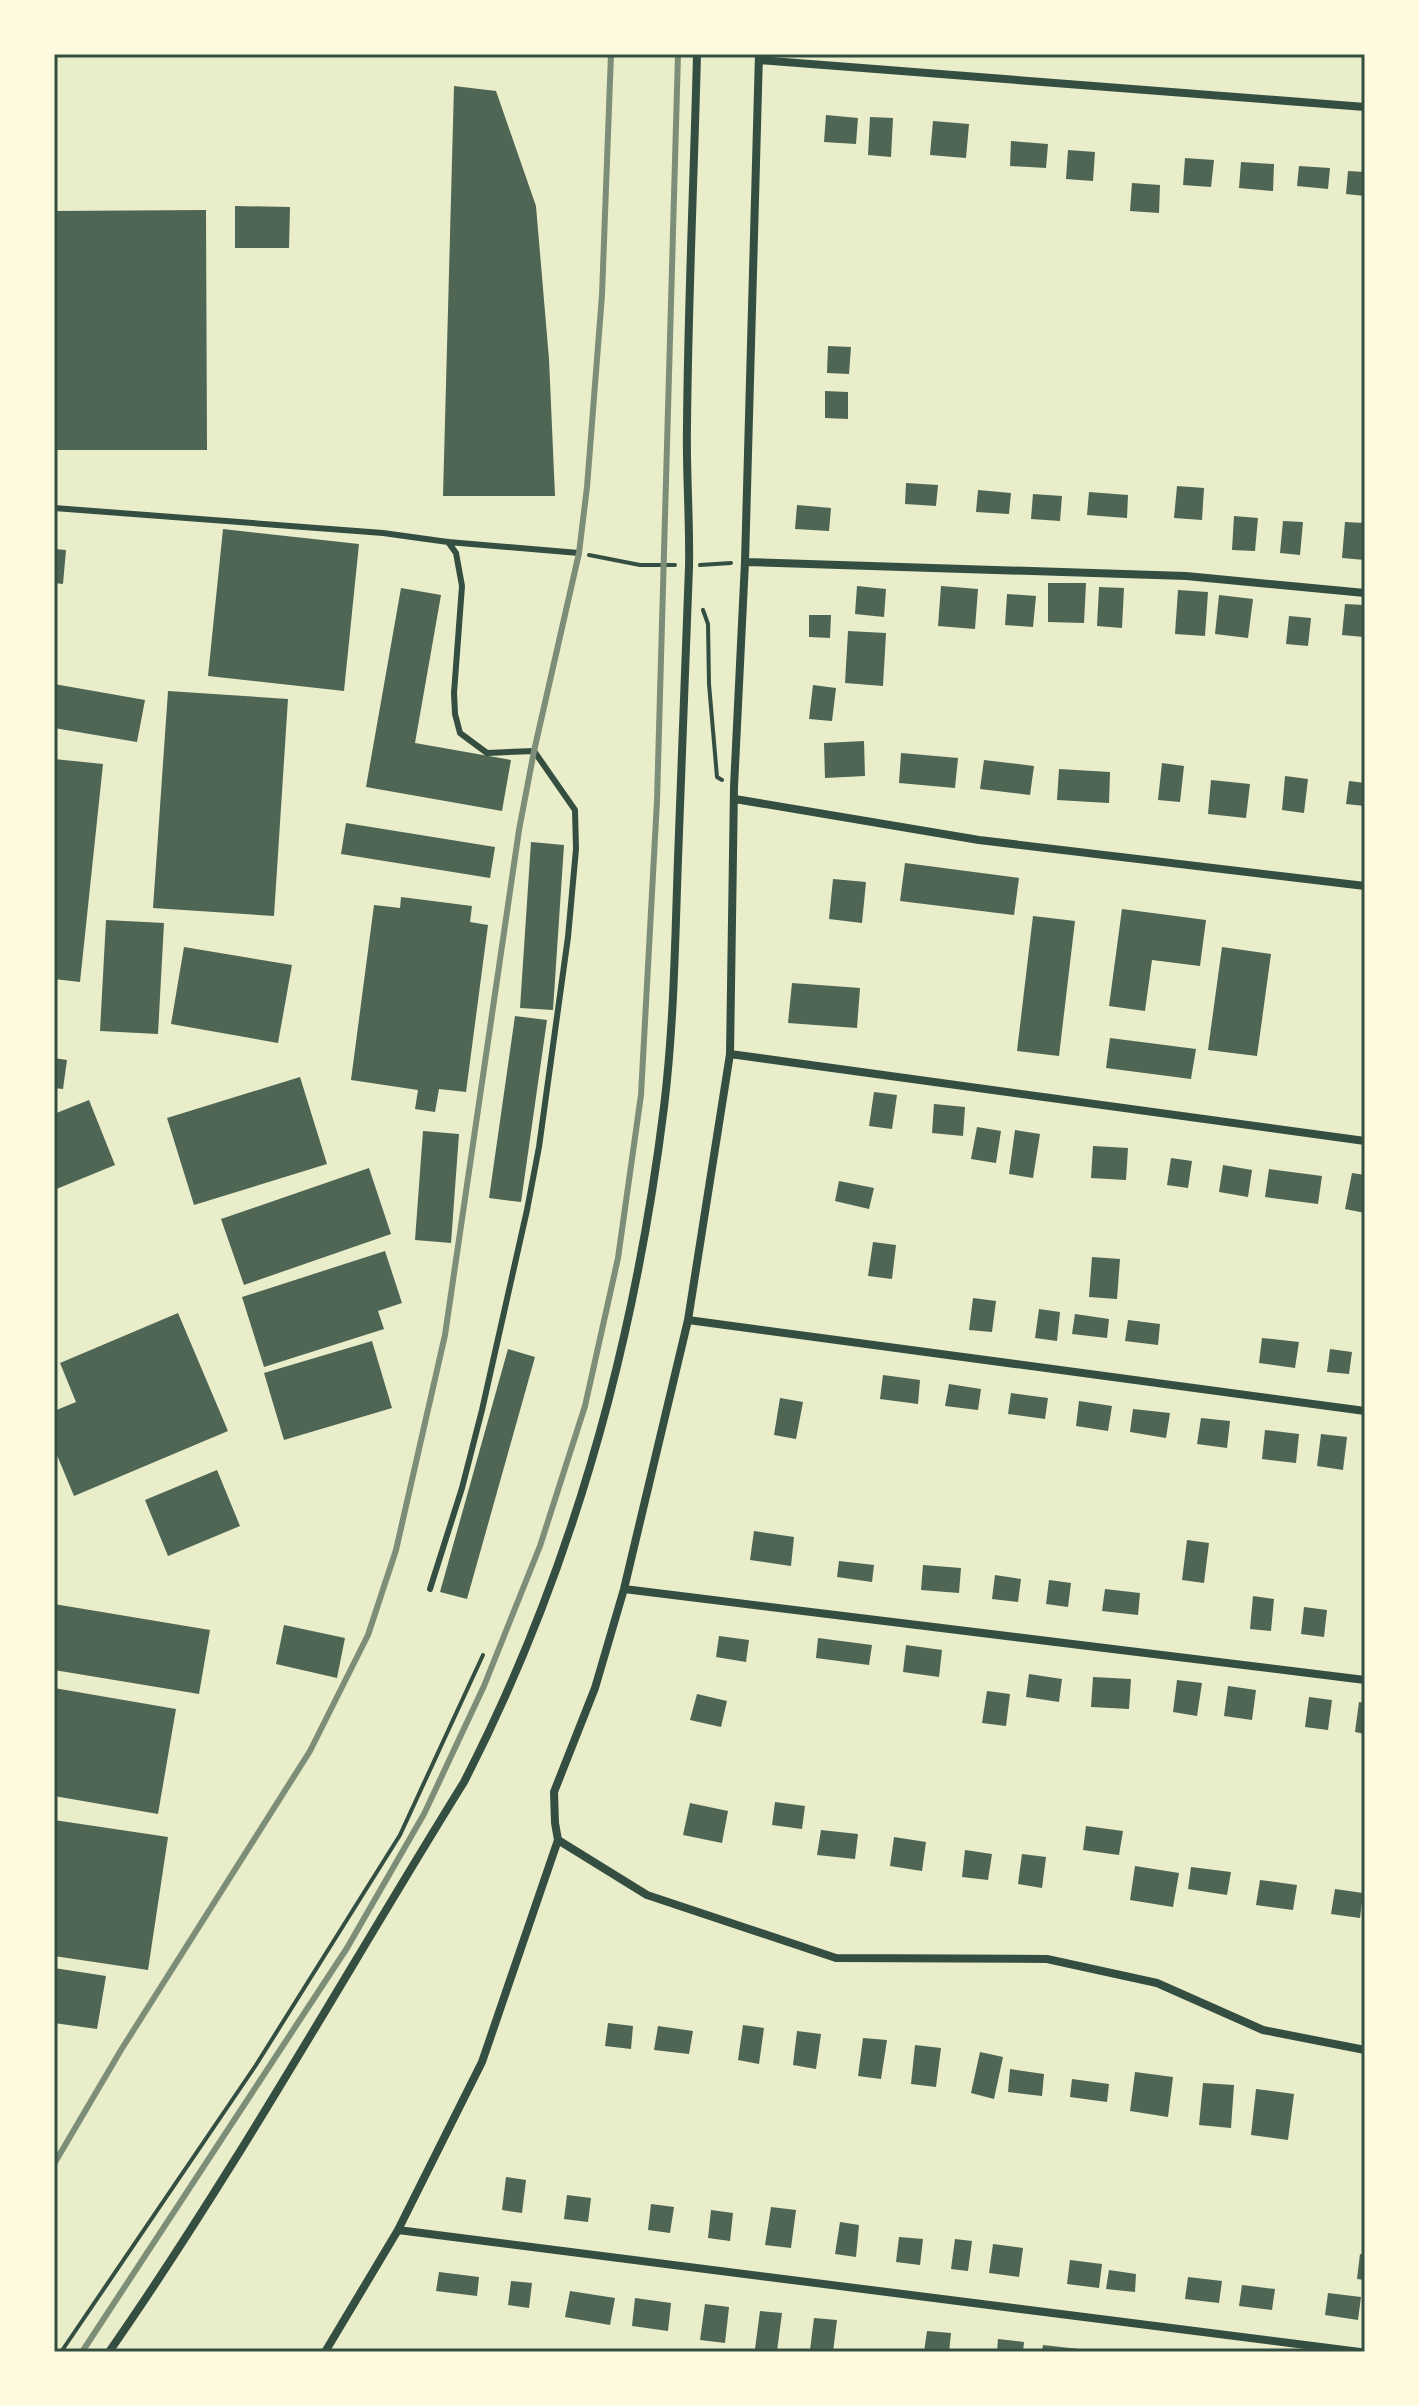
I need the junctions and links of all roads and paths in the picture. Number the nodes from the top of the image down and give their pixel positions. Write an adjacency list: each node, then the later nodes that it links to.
1 (697, 54): 8 (street)
2 (759, 57): 3 (street); 7 (street)
3 (1365, 107)
4 (54, 508): 5 (lane)
5 (448, 542): 6 (lane); 18 (lane)
6 (579, 553): 8 (path)
7 (745, 562): 8 (path); 9 (street); 11 (street)
8 (689, 565): 26 (street)
9 (1365, 593)
10 (703, 610): 11 (path)
11 (734, 787): 12 (street)
12 (735, 799): 13 (street); 14 (street)
13 (1365, 886)
14 (730, 1054): 15 (street); 16 (street)
15 (1365, 1141)
16 (688, 1320): 17 (street); 19 (street)
17 (1365, 1411)
18 (430, 1589)
19 (624, 1589): 21 (street); 22 (street)
20 (483, 1655): 25 (path)
21 (1365, 1680)
22 (558, 1840): 23 (street); 24 (street)
23 (1365, 2050)
24 (398, 2230): 27 (street); 28 (street)
25 (61, 2352)
26 (109, 2352)
27 (325, 2352)
28 (1360, 2352)

